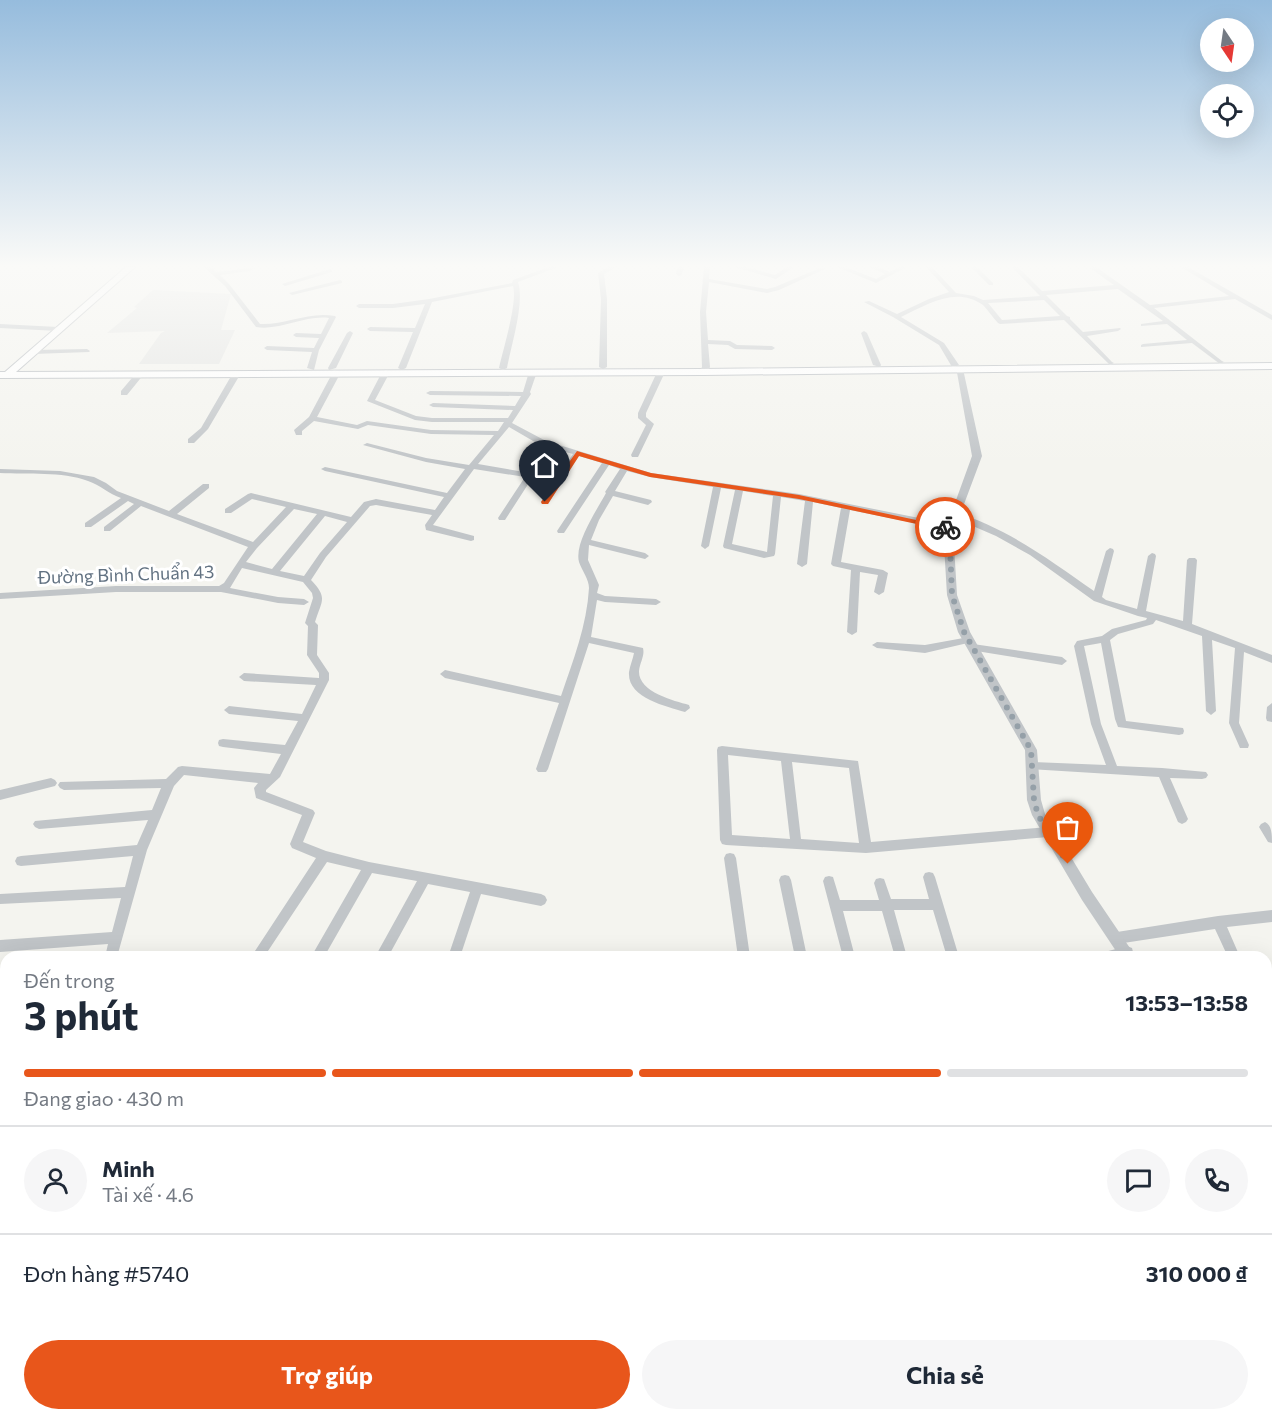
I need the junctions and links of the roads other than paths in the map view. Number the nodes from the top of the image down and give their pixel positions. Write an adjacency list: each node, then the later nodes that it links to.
1 (53, 333): 22 (main road)
2 (324, 333): 14 (street)
3 (350, 333): 34 (street)
4 (416, 333): 31 (street)
5 (510, 333): 32 (street)
6 (603, 333): 28 (street)
7 (705, 333): 16 (street)
8 (864, 333): 26 (street)
9 (923, 333): 29 (street)
10 (1088, 333): 12 (street)
11 (1184, 333): 15 (street)
12 (1083, 334): 24 (street)
13 (296, 335): 14 (street)
14 (323, 336): 20 (street)
15 (1194, 341): 17 (street); 23 (street)
16 (706, 342): 19 (street); 33 (street)
17 (1143, 346)
18 (267, 348): 20 (street)
19 (772, 348)
20 (316, 350): 30 (street)
21 (87, 351): 22 (street)
22 (33, 352): 36 (main road)
23 (1220, 362): 24 (main road); 25 (main road)
24 (1110, 363): 27 (main road)
25 (1272, 364): 27 (main road)
26 (877, 365): 29 (main road); 33 (main road)
27 (1095, 366): 29 (main road)
28 (603, 367): 32 (main road); 33 (main road)
29 (957, 367): 33 (main road); 78 (street)
30 (311, 368): 34 (main road); 36 (main road)
31 (402, 368): 32 (main road); 35 (main road)
32 (503, 368)
33 (705, 369): 39 (main road)
34 (335, 370): 35 (main road); 40 (main road); 48 (street)
35 (352, 370): 37 (main road)
36 (5, 372): 41 (main road); 42 (main road)
37 (386, 372): 38 (main road); 49 (street)
38 (534, 372): 39 (main road); 45 (street)
39 (661, 372): 55 (street)
40 (237, 373): 41 (main road); 52 (street)
41 (140, 374): 43 (street)
42 (0, 383)
43 (124, 393)
44 (430, 393): 45 (street)
45 (527, 394): 47 (street)
46 (433, 405): 47 (street)
47 (518, 408): 49 (street)
48 (312, 418): 50 (street); 51 (street)
49 (508, 422): 50 (street); 54 (street)
50 (499, 433): 57 (street)
51 (299, 434)
52 (191, 441)
53 (367, 445): 57 (street)
54 (577, 454): 56 (street); 70 (street)
55 (635, 455)
56 (606, 463): 58 (street); 84 (street)
57 (471, 467): 66 (street); 79 (street)
58 (624, 468): 61 (street); 64 (street)
59 (325, 469): 66 (street)
60 (0, 471): 67 (street)
61 (717, 485): 63 (street); 88 (street)
62 (206, 486): 77 (street)
63 (739, 489): 65 (street); 65 (street)
64 (609, 492): 71 (street); 86 (street)
65 (777, 494): 68 (street)
66 (449, 496): 76 (street)
67 (127, 498): 69 (street); 81 (street)
68 (809, 499): 73 (street); 94 (street)
69 (140, 502): 77 (street); 83 (street)
70 (545, 502)
71 (648, 502)
72 (292, 506): 74 (street); 75 (street); 87 (street, Đường Bình Chuẩn 43)
73 (846, 506): 82 (street); 95 (street)
74 (228, 511)
75 (323, 513): 80 (street); 96 (street)
76 (437, 513): 80 (street); 85 (street)
77 (171, 514): 87 (street)
78 (955, 515): 82 (street); 102 (street)
79 (502, 518)
80 (352, 520): 97 (street)
81 (88, 525)
82 (945, 526): 112 (street)
83 (107, 529)
84 (561, 531)
85 (471, 538)
86 (586, 542): 90 (street); 100 (street)
87 (254, 546): 93 (street, Đường Bình Chuẩn 43)
88 (705, 546)
89 (1110, 551): 102 (street)
90 (645, 556)
91 (1152, 556): 105 (street)
92 (1191, 560): 107 (street)
93 (240, 564): 96 (street); 98 (street, Đường Bình Chuẩn 43)
94 (801, 564)
95 (856, 568): 99 (street); 108 (street)
96 (274, 572): 97 (street)
97 (306, 580): 119 (street)
98 (221, 589): 101 (street, Đường Bình Chuẩn 43); 103 (street)
99 (879, 592)
100 (592, 595): 104 (street); 110 (street)
101 (0, 596)
102 (1097, 599): 105 (street)
103 (304, 602)
104 (656, 602)
105 (1141, 614): 106 (street)
106 (1152, 618): 107 (street); 111 (street)
107 (1187, 626): 109 (street)
108 (852, 632)
109 (1207, 633): 114 (street); 124 (street)
110 (586, 639): 120 (street); 122 (street)
111 (1105, 639): 127 (street); 134 (street)
112 (971, 644): 113 (street); 116 (street); 132 (street)
113 (877, 645)
114 (1240, 645): 115 (street); 129 (street)
115 (1272, 659)
116 (1062, 661)
117 (445, 674): 120 (street)
118 (244, 677): 119 (street)
119 (323, 682): 125 (street)
120 (565, 701): 133 (street)
121 (1272, 707): 126 (street)
122 (686, 708)
123 (229, 710): 125 (street)
124 (1211, 711)
125 (305, 718): 130 (street)
126 (1271, 718)
127 (1179, 731)
128 (223, 743): 130 (street)
129 (1244, 745)
130 (288, 750): 137 (street)
131 (786, 756): 148 (street); 148 (street); 149 (street)
132 (1033, 766): 134 (street); 146 (street)
133 (542, 769)
134 (1113, 770): 135 (street)
135 (1162, 772): 136 (street); 143 (street)
136 (1202, 775)
137 (269, 778): 139 (street); 151 (street)
138 (51, 783): 141 (street)
139 (169, 783): 140 (street); 142 (street)
140 (64, 784)
141 (0, 795)
142 (156, 815): 144 (street); 150 (street)
143 (1182, 819)
144 (39, 824)
145 (1265, 826): 147 (street)
146 (1048, 832): 149 (street); 170 (street)
147 (1272, 838)
148 (796, 844): 149 (street)
149 (866, 848)
150 (141, 850): 153 (street); 161 (street)
151 (324, 856): 154 (street); 173 (street)
152 (730, 858): 177 (street)
153 (21, 861)
154 (369, 867): 156 (street); 174 (street)
155 (929, 877): 164 (street)
156 (424, 880): 160 (street); 175 (street)
157 (785, 880): 178 (street)
158 (830, 880): 166 (street)
159 (880, 883): 165 (street)
160 (477, 890): 163 (street); 176 (street)
161 (129, 892): 162 (street); 169 (street)
162 (0, 899)
163 (542, 900)
164 (937, 904): 165 (street); 181 (street)
165 (886, 905): 166 (street); 180 (street)
166 (836, 906): 179 (street)
167 (1272, 916): 168 (street)
168 (1218, 922): 170 (street); 183 (street)
169 (116, 938): 171 (street); 172 (street)
170 (1117, 938): 182 (street)
171 (0, 946)
172 (113, 951)
173 (261, 951)
174 (320, 951)
175 (384, 951)
176 (456, 951)
177 (743, 951)
178 (800, 951)
179 (847, 951)
180 (899, 951)
181 (951, 951)
182 (1125, 951)
183 (1231, 951)

